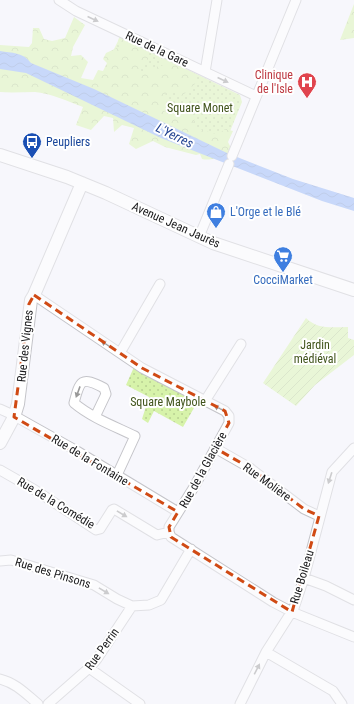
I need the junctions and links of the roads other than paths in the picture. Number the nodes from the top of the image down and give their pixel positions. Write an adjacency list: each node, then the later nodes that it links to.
1 (59, 0): 4 (street, Rue de la Gare, one-way to 4)
2 (217, 0): 4 (street)
3 (296, 0): 5 (street)
4 (205, 72): 5 (street, Rue de la Gare, one-way to 5)
5 (256, 96): 8 (street)
6 (0, 155): 7 (street, Avenue Jean Jaurès)
7 (82, 183): 8 (street, Avenue Jean Jaurès); 11 (street, Rue des Vignes)
8 (199, 237): 10 (street, Avenue Jean Jaurès)
9 (160, 284): 13 (street)
10 (354, 290)
11 (34, 295): 13 (street, Rue de la Glacière, one-way to 11); 16 (street, Rue des Vignes)
12 (241, 344): 14 (street)
13 (120, 353): 14 (street, Rue de la Glacière)
14 (204, 401): 19 (street, Rue de la Glacière, one-way to 14)
15 (0, 409): 16 (street, Rue de la Fontaine)
16 (14, 417): 18 (street, Rue des Vignes); 22 (street, Rue de la Fontaine)
17 (95, 417): 22 (street)
18 (0, 443)
19 (215, 448): 23 (street, Rue de la Glacière); 24 (street, Rue Molière)
20 (354, 448): 24 (street, Rue Boileau, one-way to 24)
21 (0, 470): 25 (street, Rue de la Comédie, one-way to 25)
22 (117, 476): 23 (street, Rue de la Fontaine)
23 (178, 512): 25 (street, Rue de la Glacière)
24 (319, 516): 28 (street, Rue Boileau)
25 (169, 532): 26 (street)
26 (191, 549): 30 (street); 31 (street)
27 (0, 561): 30 (street, Rue des Pinsons, one-way to 30)
28 (304, 578): 29 (street); 31 (street, Rue Boileau)
29 (354, 600)
30 (132, 606): 34 (street, Rue Perrin)
31 (292, 612): 32 (street); 33 (street, Rue Boileau)
32 (354, 637)
33 (266, 652): 39 (street, Rue Boileau, one-way to 33); 40 (street)
34 (89, 668): 37 (street, Rue Perrin); 38 (street)
35 (0, 679): 36 (street)
36 (38, 704)
37 (48, 704)
38 (140, 704)
39 (240, 704)
40 (342, 704)

